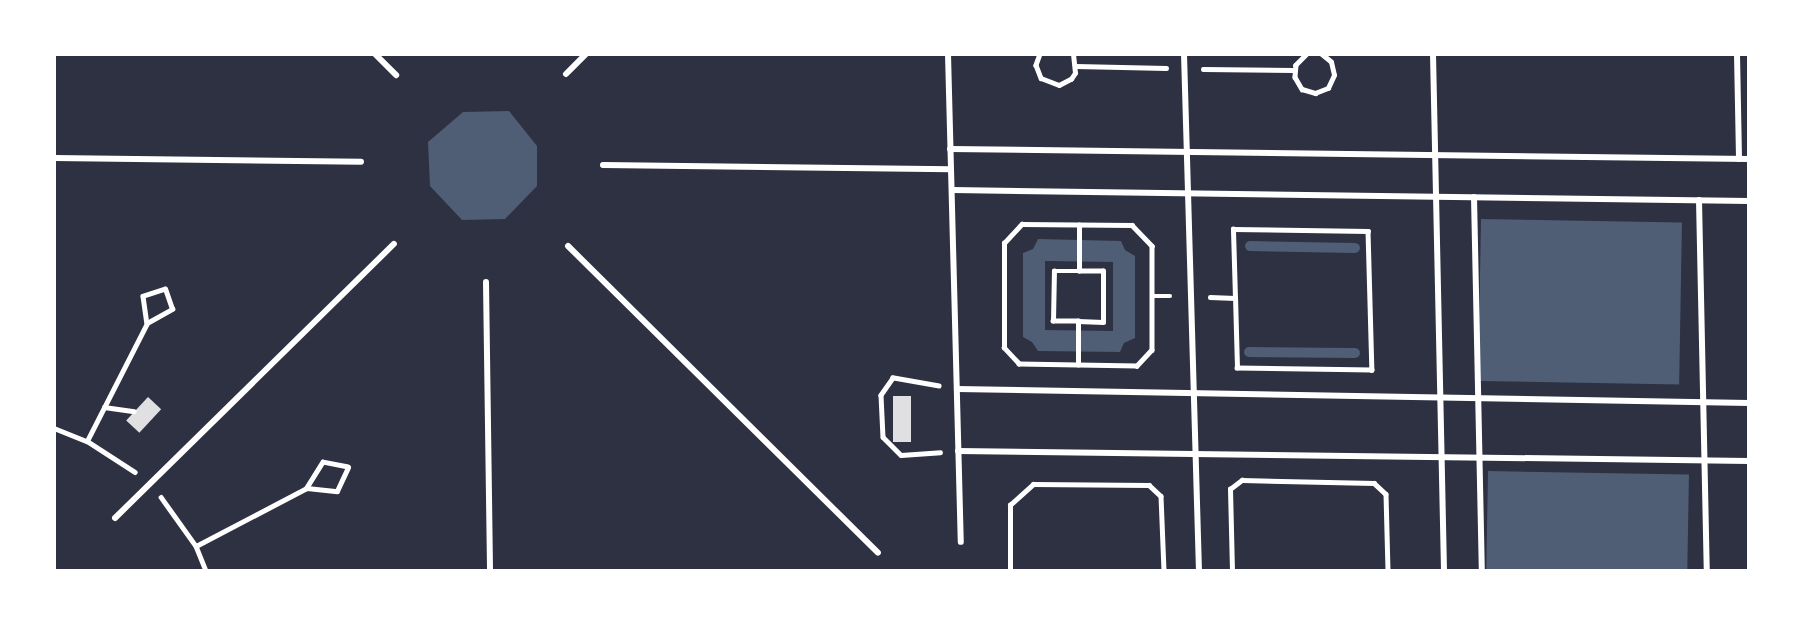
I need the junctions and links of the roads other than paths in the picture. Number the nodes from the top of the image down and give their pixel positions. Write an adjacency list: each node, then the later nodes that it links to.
1 (375, 54): 8 (street)
2 (586, 54): 7 (street)
3 (948, 54): 9 (street)
4 (1184, 54): 10 (street)
5 (1433, 54): 11 (street)
6 (1737, 54): 13 (street)
7 (566, 74)
8 (396, 75)
9 (950, 149): 10 (street); 17 (street)
10 (1187, 152): 11 (street); 19 (street)
11 (1435, 153): 13 (street); 20 (street)
12 (54, 158): 15 (street)
13 (1739, 159): 14 (street)
14 (1749, 159)
15 (361, 162)
16 (603, 165): 17 (street)
17 (951, 169): 18 (street)
18 (951, 190): 19 (street); 27 (street)
19 (1188, 194): 20 (street); 28 (street)
20 (1436, 197): 21 (street); 29 (street)
21 (1474, 197): 22 (street); 30 (street)
22 (1699, 200): 23 (street); 31 (street)
23 (1749, 201)
24 (394, 244): 39 (street)
25 (568, 246): 41 (street)
26 (486, 282): 42 (street)
27 (957, 389): 28 (street); 33 (street)
28 (1194, 394): 29 (street); 34 (street)
29 (1441, 396): 30 (street); 35 (street)
30 (1478, 397): 31 (street); 36 (street)
31 (1703, 402): 32 (street); 37 (street)
32 (1749, 403)
33 (958, 451): 34 (street); 40 (street)
34 (1196, 454): 35 (street); 43 (street)
35 (1442, 456): 36 (street); 44 (street)
36 (1479, 457): 37 (street); 45 (street)
37 (1704, 461): 38 (street); 46 (street)
38 (1749, 461)
39 (115, 518)
40 (961, 542)
41 (878, 553)
42 (490, 571)
43 (1199, 571)
44 (1444, 571)
45 (1482, 571)
46 (1707, 571)

